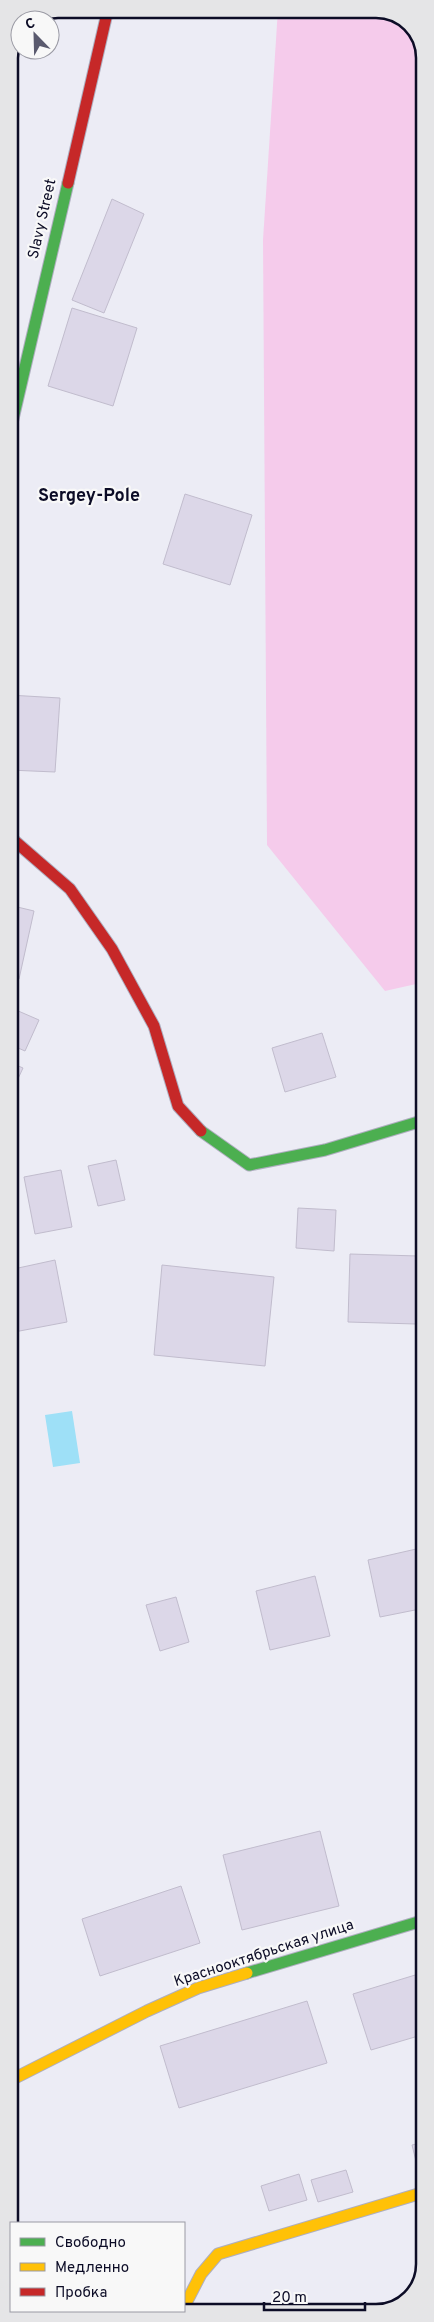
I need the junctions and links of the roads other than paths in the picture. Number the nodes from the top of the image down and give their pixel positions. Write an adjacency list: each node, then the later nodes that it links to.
1 (106, 18): 2 (street, Slavy Street)
2 (18, 397)
3 (18, 844): 4 (street)
4 (416, 1123)
5 (416, 1923): 6 (street, Краснооктябрьская улица)
6 (18, 2076)
7 (416, 2195): 8 (street)
8 (186, 2304)

